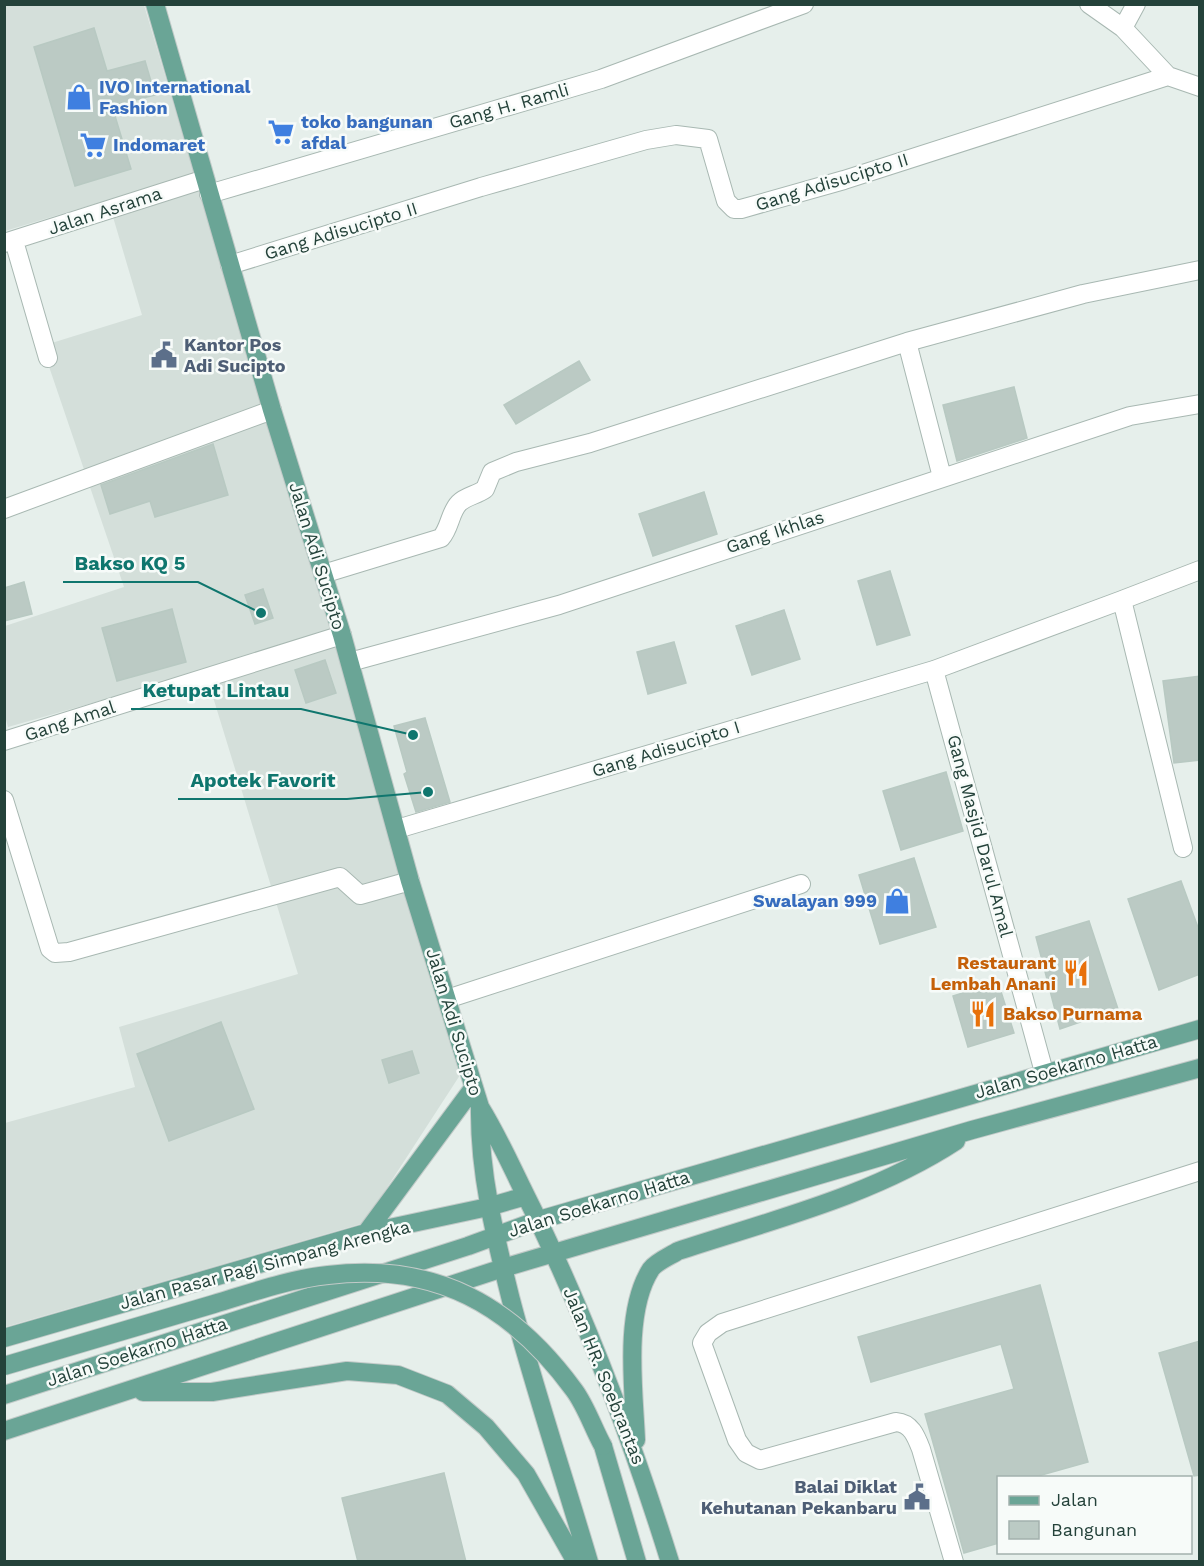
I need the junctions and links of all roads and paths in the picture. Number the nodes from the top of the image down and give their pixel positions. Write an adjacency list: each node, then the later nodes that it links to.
1 (155, 4): 8 (main road, Jalan Adi Sucipto)
2 (804, 4): 8 (street, Gang H. Ramli)
3 (1089, 4): 5 (street)
4 (1136, 4): 5 (street)
5 (1123, 28): 6 (street)
6 (1168, 76): 7 (street); 10 (street, Gang Adisucipto II)
7 (1200, 87)
8 (207, 187): 9 (street, Jalan Asrama); 10 (main road, Jalan Adi Sucipto)
9 (9, 242): 13 (street)
10 (230, 265): 15 (main road, Jalan Adi Sucipto)
11 (1200, 270): 12 (street)
12 (907, 342): 16 (street); 19 (street)
13 (48, 358)
14 (1200, 404): 16 (street, Gang Ikhlas)
15 (272, 410): 17 (street); 19 (main road, Jalan Adi Sucipto)
16 (942, 477): 22 (street, Gang Ikhlas)
17 (4, 509)
18 (1200, 570): 20 (street, Gang Adisucipto I)
19 (323, 574): 21 (main road, Jalan Adi Sucipto)
20 (1122, 600): 23 (street, Gang Adisucipto I); 27 (street)
21 (342, 635): 22 (main road, Jalan Adi Sucipto); 24 (street, Gang Amal)
22 (350, 662): 26 (main road, Jalan Adi Sucipto)
23 (934, 670): 26 (street, Gang Adisucipto I); 33 (street, Gang Masjid Darul Amal)
24 (4, 741)
25 (4, 800): 28 (street)
26 (397, 829): 28 (main road, Jalan Adi Sucipto)
27 (1183, 848)
28 (410, 881): 30 (main road, Jalan Adi Sucipto)
29 (801, 884): 30 (street)
30 (447, 999): 34 (main road, Jalan Adi Sucipto)
31 (1200, 1029): 33 (main road, Jalan Soekarno Hatta)
32 (1200, 1068): 36 (main road, Jalan Soekarno Hatta)
33 (1044, 1072): 40 (main road, Jalan Soekarno Hatta)
34 (474, 1087): 35 (main road, Jalan Adi Sucipto); 41 (main road)
35 (480, 1107): 38 (main road, Jalan Adi Sucipto); 39 (main road, Jalan Adi Sucipto)
36 (972, 1130): 43 (main road, Jalan Soekarno Hatta); 50 (main road)
37 (1200, 1171): 55 (street)
38 (526, 1196): 39 (main road, Jalan Pasar Pagi Simpang Arengka); 40 (main road, Jalan HR. Soebrantas)
39 (488, 1207): 41 (main road, Jalan Pasar Pagi Simpang Arengka); 42 (main road)
40 (539, 1220): 42 (main road, Jalan Soekarno Hatta); 43 (main road, Jalan HR. Soebrantas)
41 (366, 1233): 45 (main road, Jalan Pasar Pagi Simpang Arengka)
42 (495, 1236): 44 (main road); 48 (main road, Jalan Soekarno Hatta)
43 (555, 1254): 44 (main road, Jalan Soekarno Hatta); 50 (main road, Jalan HR. Soebrantas)
44 (503, 1268): 47 (main road, Jalan Soekarno Hatta); 52 (main road)
45 (4, 1338)
46 (4, 1366): 53 (main road, bridge)
47 (124, 1392): 49 (main road, Jalan Soekarno Hatta); 51 (main road)
48 (4, 1395)
49 (4, 1431)
50 (637, 1455): 54 (main road, Jalan HR. Soebrantas)
51 (576, 1562)
52 (589, 1562)
53 (637, 1562)
54 (670, 1562)
55 (954, 1562)

